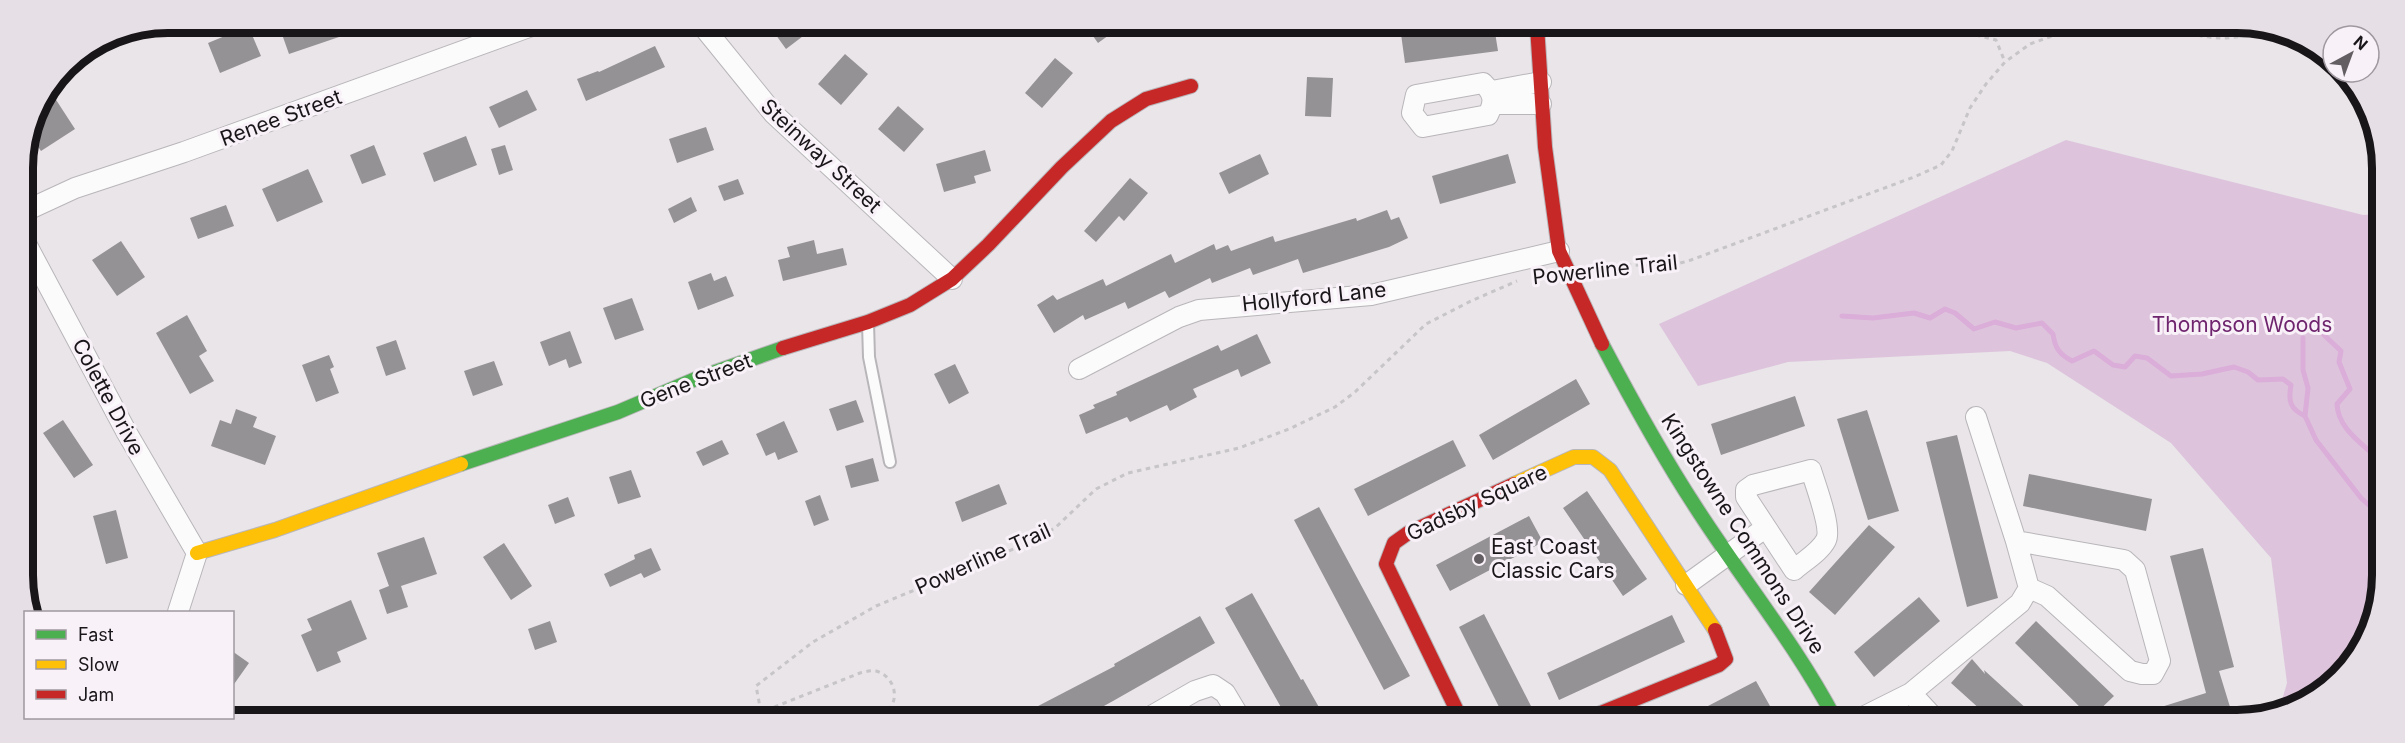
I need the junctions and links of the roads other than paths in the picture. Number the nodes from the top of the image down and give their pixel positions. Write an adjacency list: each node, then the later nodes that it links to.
1 (513, 33): 7 (street, Renee Street)
2 (708, 33): 10 (street, Steinway Street)
3 (1538, 33): 4 (street, Kingstowne Commons Drive)
4 (1541, 82): 6 (street, Kingstowne Commons Drive); 6 (street)
5 (1191, 86): 10 (street, Gene Street)
6 (1541, 104): 8 (street, Kingstowne Commons Drive)
7 (33, 207)
8 (1558, 251): 12 (street, Hollyford Lane); 18 (street, Kingstowne Commons Drive)
9 (33, 257): 17 (street, Colette Drive)
10 (952, 279): 11 (street, Gene Street)
11 (868, 322): 14 (lane); 17 (street, Gene Street)
12 (1079, 369)
13 (1976, 417): 16 (street)
14 (890, 462)
15 (1765, 528): 15 (street); 18 (street)
16 (2016, 541): 20 (street); 20 (street)
17 (197, 553): 21 (street)
18 (1729, 554): 19 (street); 27 (street, Kingstowne Commons Drive)
19 (1686, 585): 25 (street, Gadsby Square); 26 (street, Gadsby Square)
20 (2029, 588): 22 (street)
21 (178, 611)
22 (1911, 693): 28 (street); 29 (street)
23 (1162, 710): 24 (street)
24 (1235, 710)
25 (1457, 710)
26 (1608, 710)
27 (1830, 710)
28 (1877, 710)
29 (1927, 710)

